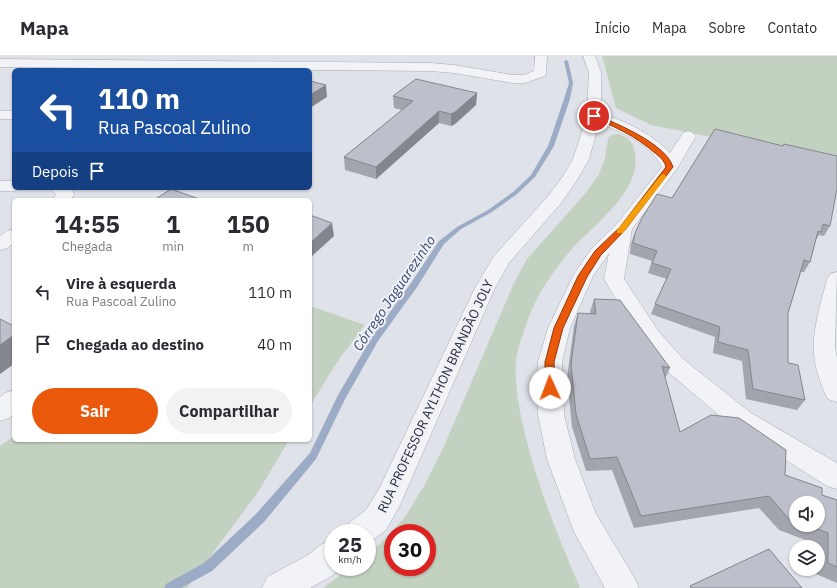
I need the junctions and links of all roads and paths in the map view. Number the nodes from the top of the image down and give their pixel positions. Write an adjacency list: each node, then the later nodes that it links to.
1 (540, 56): 4 (street)
2 (589, 56): 7 (street, RUA PROFESSOR AYLTHON BRANDÃO JOLY)
3 (0, 63): 4 (street)
4 (158, 67)
5 (0, 115): 6 (street)
6 (12, 115)
7 (594, 116): 9 (street); 21 (street, RUA PROFESSOR AYLTHON BRANDÃO JOLY)
8 (688, 136): 9 (street)
9 (670, 167): 12 (street)
10 (0, 186): 11 (street)
11 (12, 186)
12 (623, 229): 20 (street); 24 (street)
13 (12, 236): 14 (street)
14 (0, 244)
15 (837, 279): 16 (street)
16 (833, 317): 17 (street)
17 (837, 392)
18 (12, 402): 19 (street)
19 (0, 411)
20 (837, 477)
21 (371, 524)
22 (324, 562): 23 (street)
23 (278, 588)
24 (623, 588)

